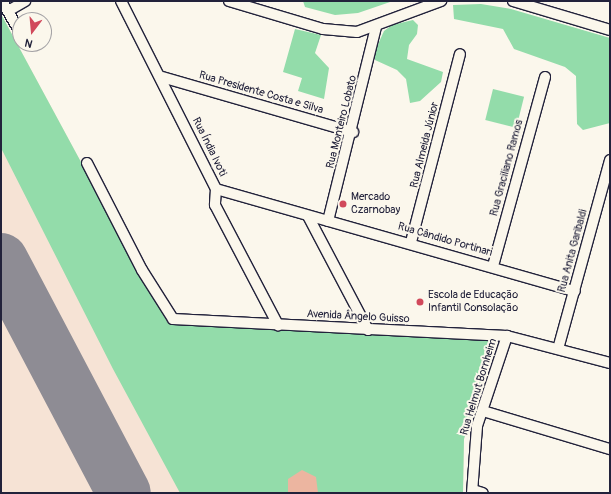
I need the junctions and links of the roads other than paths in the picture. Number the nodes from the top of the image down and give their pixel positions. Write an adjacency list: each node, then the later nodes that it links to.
1 (2, 1): 7 (street)
2 (25, 1): 7 (street)
3 (121, 1): 12 (street, Rua Índia Ivoti)
4 (229, 1): 9 (street)
5 (441, 1): 9 (street)
6 (513, 1): 10 (street)
7 (8, 10): 8 (street)
8 (12, 17)
9 (376, 27): 14 (street, Rua Monteiro Lobato)
10 (610, 30)
11 (460, 54): 20 (street, Rua Almeida Júnior)
12 (162, 77): 14 (street, Rua Presidente Costa e Silva); 17 (street, Rua Índia Ivoti)
13 (545, 77): 21 (street, Rua Graciliano Ramos)
14 (353, 132): 19 (street, Rua Monteiro Lobato)
15 (610, 160): 22 (street, Rua Anita Garibaldi)
16 (87, 163): 23 (street, Avenida Ângelo Guisso)
17 (216, 189): 18 (street, Rua Cândido Portinari); 23 (street, Rua Índia Ivoti)
18 (308, 216): 19 (street, Rua Cândido Portinari); 24 (street)
19 (328, 221): 20 (street, Rua Cândido Portinari)
20 (412, 242): 21 (street, Rua Cândido Portinari)
21 (493, 266): 22 (street, Rua Cândido Portinari)
22 (574, 291): 26 (street, Rua Anita Garibaldi)
23 (278, 325): 24 (street, Avenida Ângelo Guisso)
24 (368, 330): 25 (street, Avenida Ângelo Guisso)
25 (506, 336): 26 (street, Avenida Ângelo Guisso); 28 (street, Rua Helmut Bornheim)
26 (558, 349): 27 (street, Avenida Ângelo Guisso)
27 (610, 363)
28 (483, 411): 29 (street); 30 (street, Rua Helmut Bornheim)
29 (610, 449)
30 (473, 492): 31 (street)
31 (484, 493)

